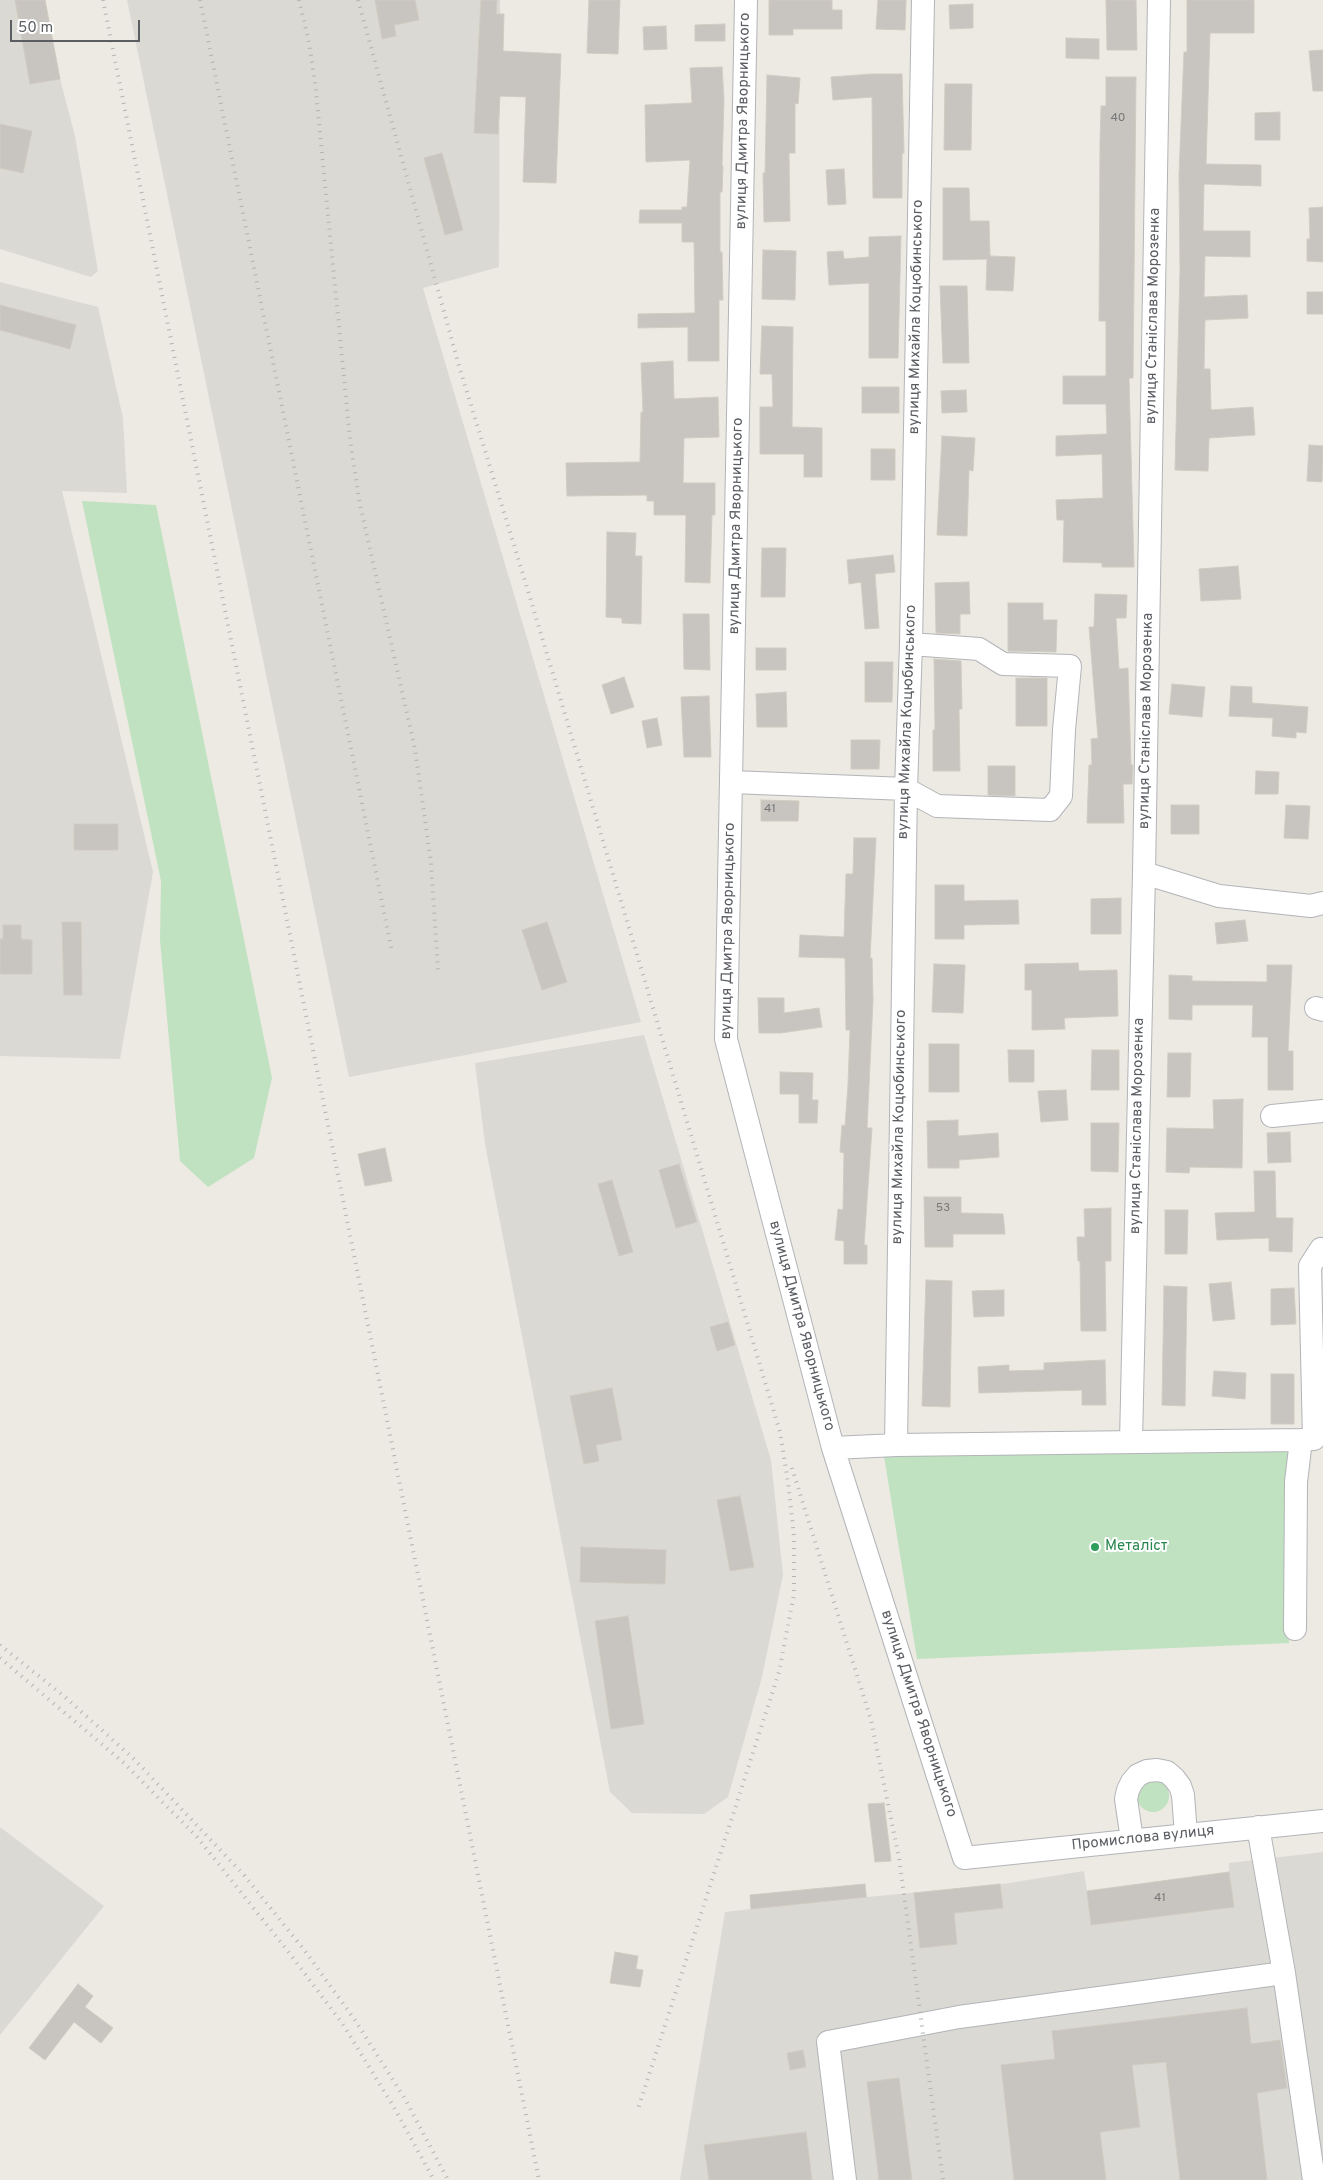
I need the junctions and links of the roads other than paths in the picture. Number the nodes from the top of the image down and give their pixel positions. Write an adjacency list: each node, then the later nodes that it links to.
1 (746, 0): 5 (street, вулиця Дмитра Яворницького)
2 (923, 0): 4 (street, вулиця Михайла Коцюбинського)
3 (1159, 0): 7 (street, вулиця Станіслава Морозенка)
4 (911, 644): 6 (street, вулиця Михайла Коцюбинського); 6 (street)
5 (732, 782): 6 (street); 15 (street, вулиця Дмитра Яворницького)
6 (906, 789): 14 (street, вулиця Михайла Коцюбинського)
7 (1144, 873): 8 (street); 13 (street, вулиця Станіслава Морозенка)
8 (1323, 903)
9 (1323, 1111): 10 (street)
10 (1272, 1116)
11 (1323, 1249): 12 (street)
12 (1301, 1440): 13 (street); 16 (street)
13 (1131, 1442): 14 (street)
14 (896, 1445): 15 (street)
15 (834, 1448): 21 (street, вулиця Дмитра Яворницького)
16 (1295, 1629)
17 (1323, 1821): 18 (street, Промислова вулиця)
18 (1258, 1827): 19 (street, Промислова вулиця); 22 (street)
19 (1186, 1835): 20 (street, Промислова вулиця); 20 (street)
20 (1132, 1840): 21 (street, Промислова вулиця)
21 (964, 1858)
22 (1284, 1973): 23 (street); 24 (street)
23 (845, 2180)
24 (1314, 2180)

